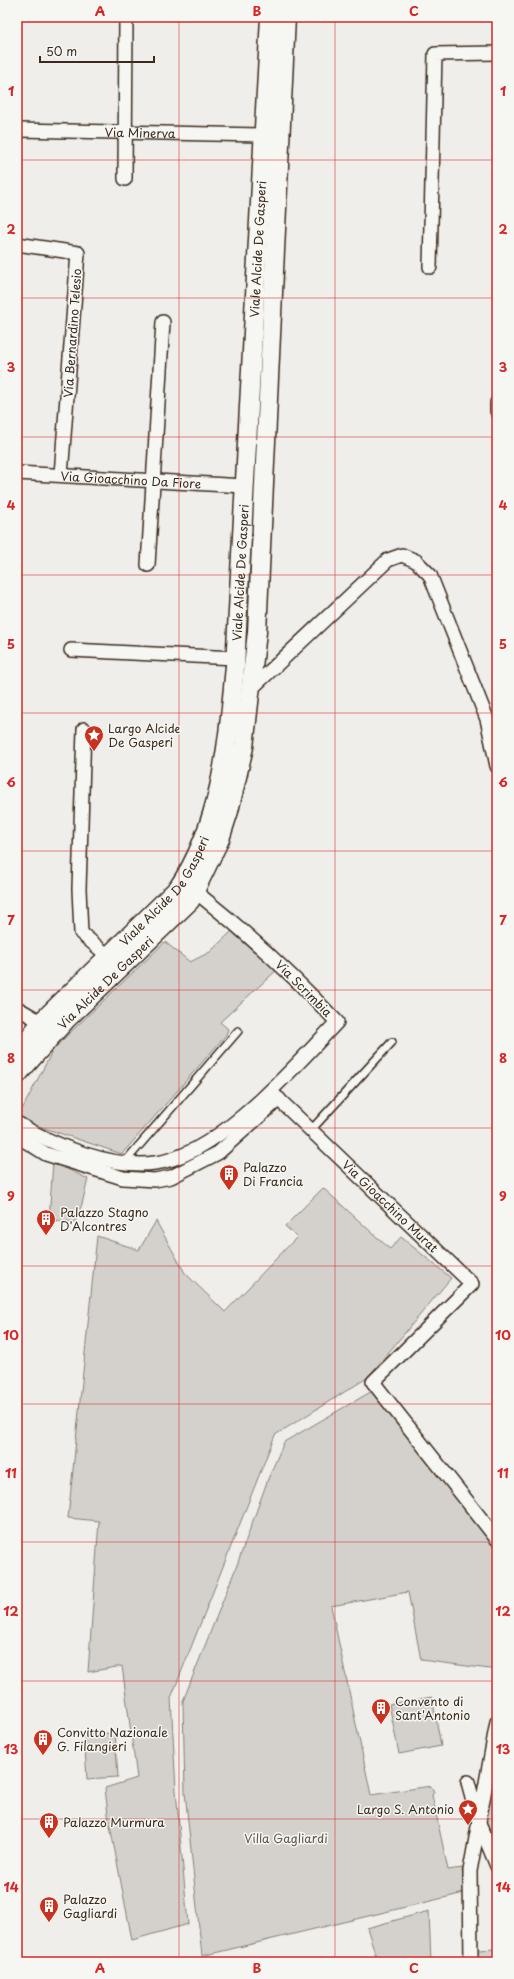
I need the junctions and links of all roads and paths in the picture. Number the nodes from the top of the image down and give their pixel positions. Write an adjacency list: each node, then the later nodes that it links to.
1 (126, 17): 6 (street)
2 (270, 17): 7 (main road, Viale Alcide De Gasperi)
3 (286, 17): 21 (main road, Viale Alcide De Gasperi)
4 (497, 53): 10 (street)
5 (18, 130): 6 (street, Via Minerva)
6 (125, 132): 7 (street, Via Minerva); 8 (street)
7 (262, 135): 17 (main road, Viale Alcide De Gasperi)
8 (125, 180)
9 (17, 244): 15 (street, Via Bernardino Telesio)
10 (430, 267)
11 (163, 322): 16 (street)
12 (497, 403): 13 (street)
13 (497, 411)
14 (17, 473): 15 (street, Via Gioacchino Da Fiore)
15 (61, 475): 16 (street, Via Gioacchino Da Fiore)
16 (153, 480): 17 (street, Via Gioacchino Da Fiore); 18 (street)
17 (244, 486): 20 (main road, Viale Alcide De Gasperi)
18 (148, 565)
19 (71, 650): 20 (street)
20 (235, 658): 25 (main road, Viale Alcide De Gasperi)
21 (252, 688): 23 (street); 24 (main road, Viale Alcide De Gasperi)
22 (84, 729): 25 (street)
23 (497, 766)
24 (196, 892): 31 (main road, Via Alcide De Gasperi); 32 (street, Via Scrimbia)
25 (108, 956): 27 (main road, Viale Alcide De Gasperi)
26 (17, 1008): 27 (street)
27 (41, 1022): 30 (main road, Viale Alcide De Gasperi)
28 (238, 1031): 36 (lane)
29 (392, 1042): 34 (lane)
30 (17, 1054)
31 (17, 1076)
32 (275, 1095): 34 (street, Via Gioacchino Murat); 35 (street); 36 (street)
33 (17, 1123): 36 (street)
34 (311, 1130): 37 (street, Via Gioacchino Murat)
35 (17, 1136)
36 (124, 1163)
37 (497, 1539)
38 (497, 1722): 40 (street)
39 (468, 1782): 40 (street)
40 (479, 1823): 41 (street); 42 (street)
41 (497, 1866)
42 (471, 1962)

